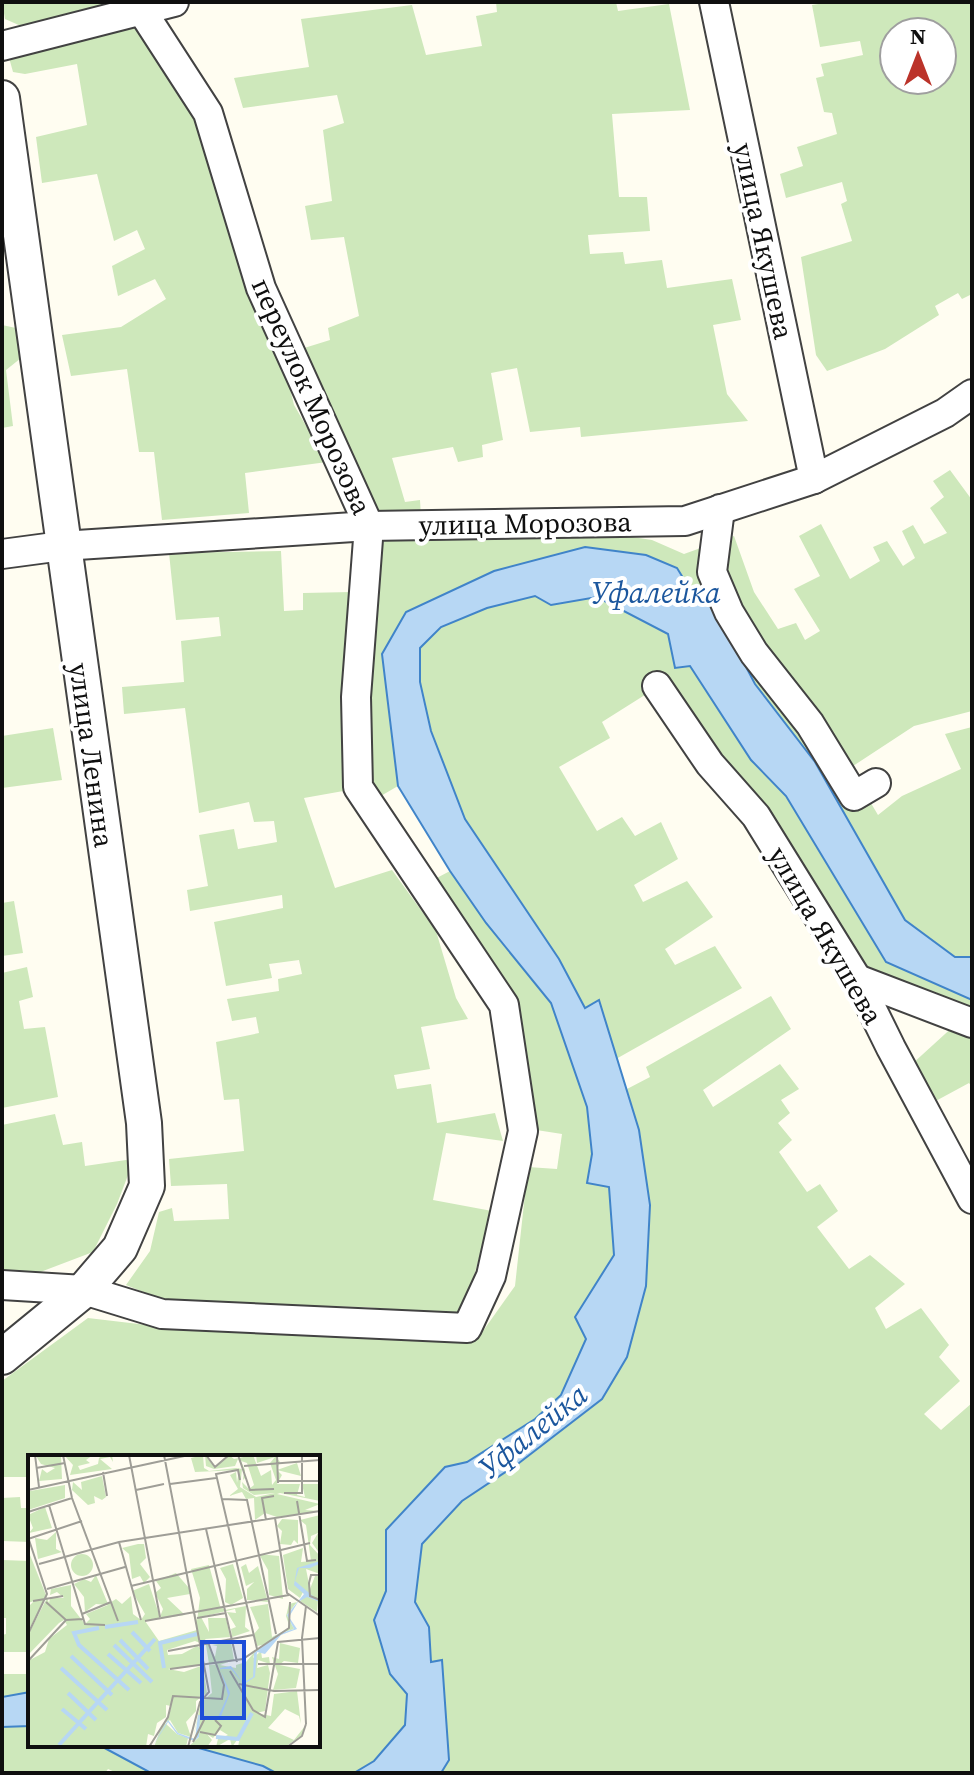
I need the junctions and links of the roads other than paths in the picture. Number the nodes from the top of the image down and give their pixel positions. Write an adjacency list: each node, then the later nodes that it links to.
1 (174, 2): 3 (street)
2 (714, 2): 7 (street, улица Якушева)
3 (142, 11): 4 (street); 9 (street, переулок Морозова)
4 (2, 46)
5 (2, 98): 10 (street, улица Ленина)
6 (972, 394): 7 (street, улица Морозова)
7 (814, 479): 8 (street, улица Морозова)
8 (720, 509): 9 (street, улица Морозова); 13 (street)
9 (369, 526): 10 (street, улица Морозова); 18 (street, переулок Морозова)
10 (62, 546): 11 (street, улица Морозова); 18 (street, улица Ленина)
11 (2, 554)
12 (657, 686): 14 (street, улица Якушева)
13 (876, 783)
14 (857, 979): 15 (street); 16 (street, улица Якушева)
15 (972, 1023)
16 (972, 1199)
17 (2, 1285): 18 (street)
18 (84, 1290): 19 (street, улица Ленина)
19 (2, 1357)

